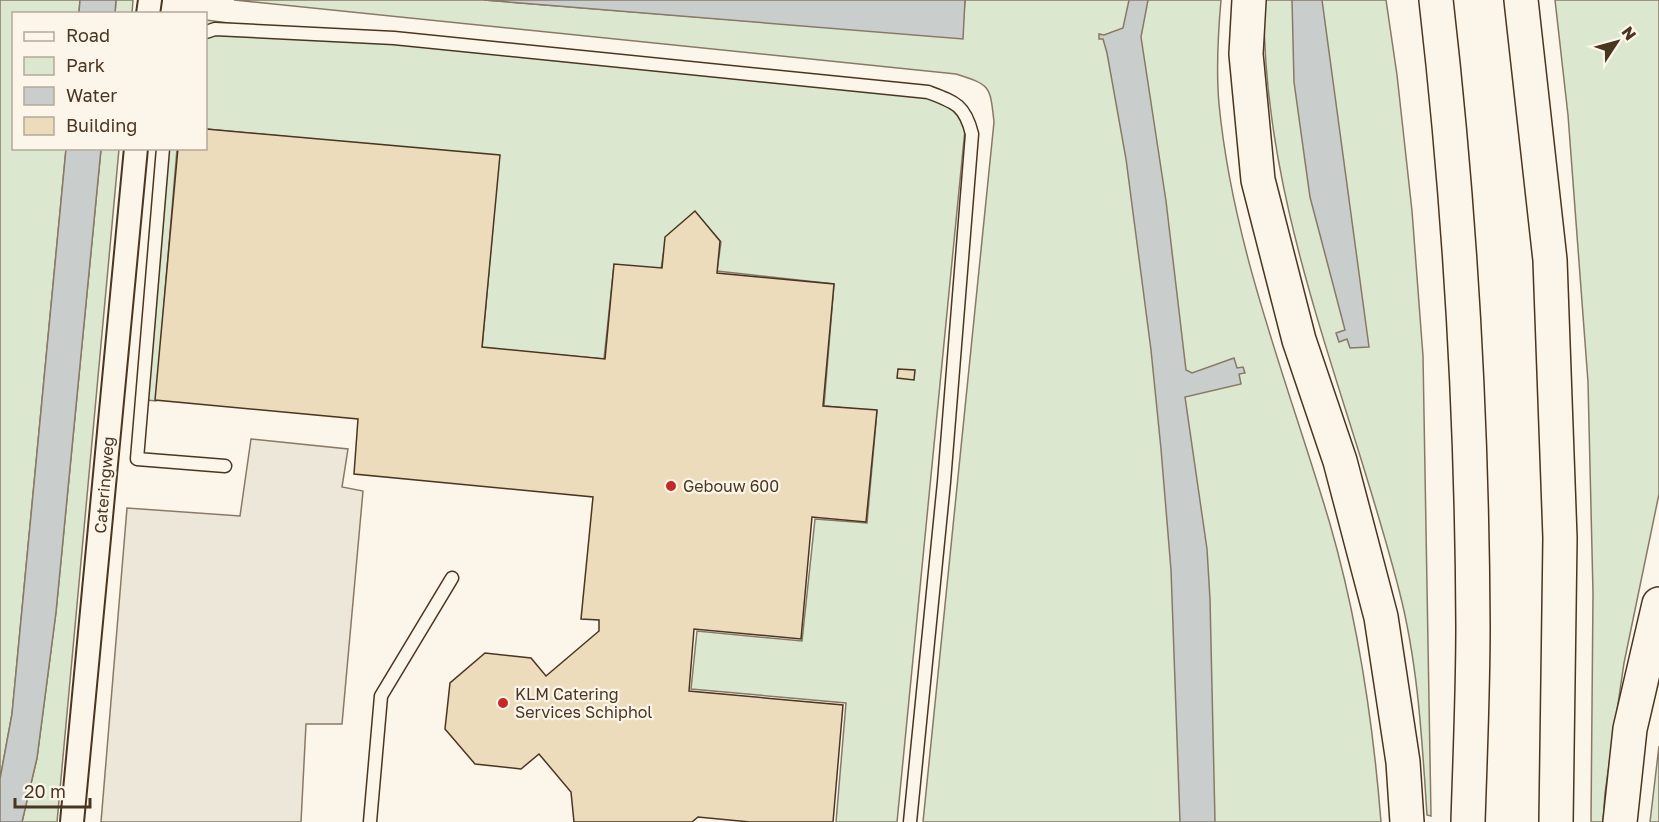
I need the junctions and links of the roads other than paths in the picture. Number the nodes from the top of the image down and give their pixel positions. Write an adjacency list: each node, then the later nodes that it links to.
1 (1249, 0): 13 (highway)
2 (1436, 0): 14 (highway)
3 (1521, 0): 15 (highway)
4 (207, 32): 12 (lane)
5 (136, 150): 10 (street, Cateringweg)
6 (163, 150): 7 (lane)
7 (225, 466)
8 (452, 578): 11 (lane)
9 (1659, 604): 16 (highway)
10 (72, 822)
11 (369, 822)
12 (910, 822)
13 (1407, 822)
14 (1468, 822)
15 (1556, 822)
16 (1620, 822)

